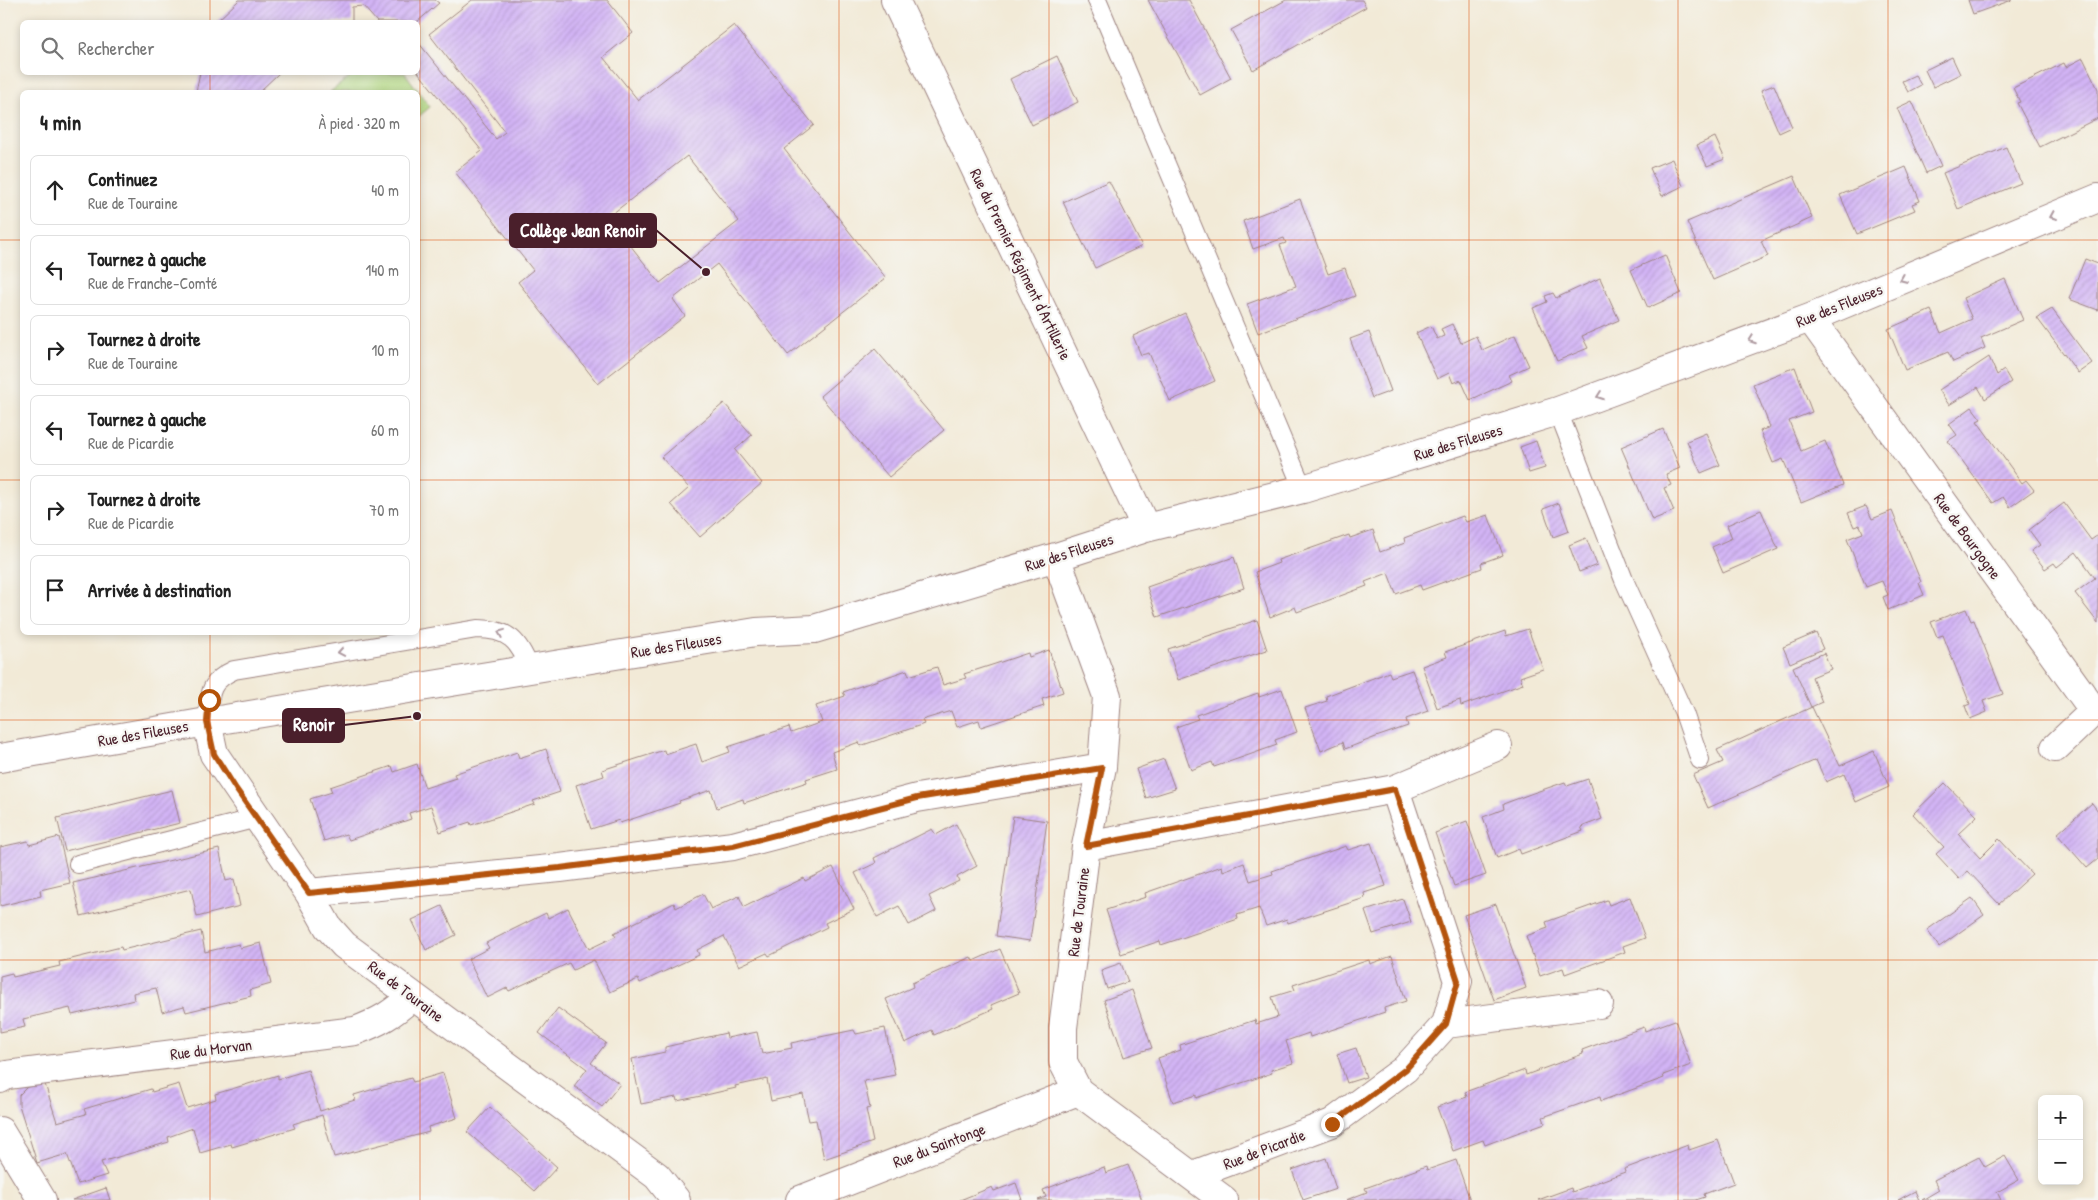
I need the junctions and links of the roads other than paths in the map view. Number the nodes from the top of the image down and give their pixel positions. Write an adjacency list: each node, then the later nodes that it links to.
1 (895, 0): 7 (street, Rue du Premier Régiment d'Artillerie)
2 (1097, 0): 6 (lane)
3 (2098, 198): 4 (street, Rue des Fileuses, one-way to 4)
4 (1810, 318): 5 (street, Rue des Fileuses, one-way to 5); 12 (street, Rue de Bourgogne)
5 (1558, 411): 6 (street, Rue des Fileuses); 14 (lane)
6 (1303, 489): 7 (street, Rue des Fileuses)
7 (1146, 528): 8 (street, Rue des Fileuses)
8 (1056, 557): 9 (street, Rue des Fileuses); 15 (street, Rue de Touraine)
9 (530, 669): 10 (street, Rue des Fileuses); 10 (lane, one-way to 10)
10 (207, 722): 13 (street, Rue des Fileuses); 17 (street, Rue de Touraine)
11 (1498, 746): 16 (street)
12 (2055, 748)
13 (0, 758)
14 (1700, 760)
15 (1102, 768): 18 (street, Rue de Touraine); 20 (street)
16 (1395, 789): 18 (street); 23 (street, Rue de Picardie)
17 (257, 818): 19 (lane); 20 (street, Rue de Touraine)
18 (1086, 846): 25 (street, Rue de Touraine)
19 (78, 864)
20 (309, 893): 21 (street, Rue de Touraine)
21 (412, 996): 24 (street, Rue du Morvan); 29 (street, Rue de Touraine)
22 (1599, 1004): 23 (street)
23 (1446, 1024): 27 (street, Rue de Picardie)
24 (0, 1078)
25 (1078, 1091): 27 (street, Rue de Touraine); 30 (street, Rue du Saintonge)
26 (0, 1131): 28 (street)
27 (1193, 1175): 31 (street, Rue de Touraine)
28 (42, 1200)
29 (676, 1200)
30 (800, 1200)
31 (1224, 1200)

